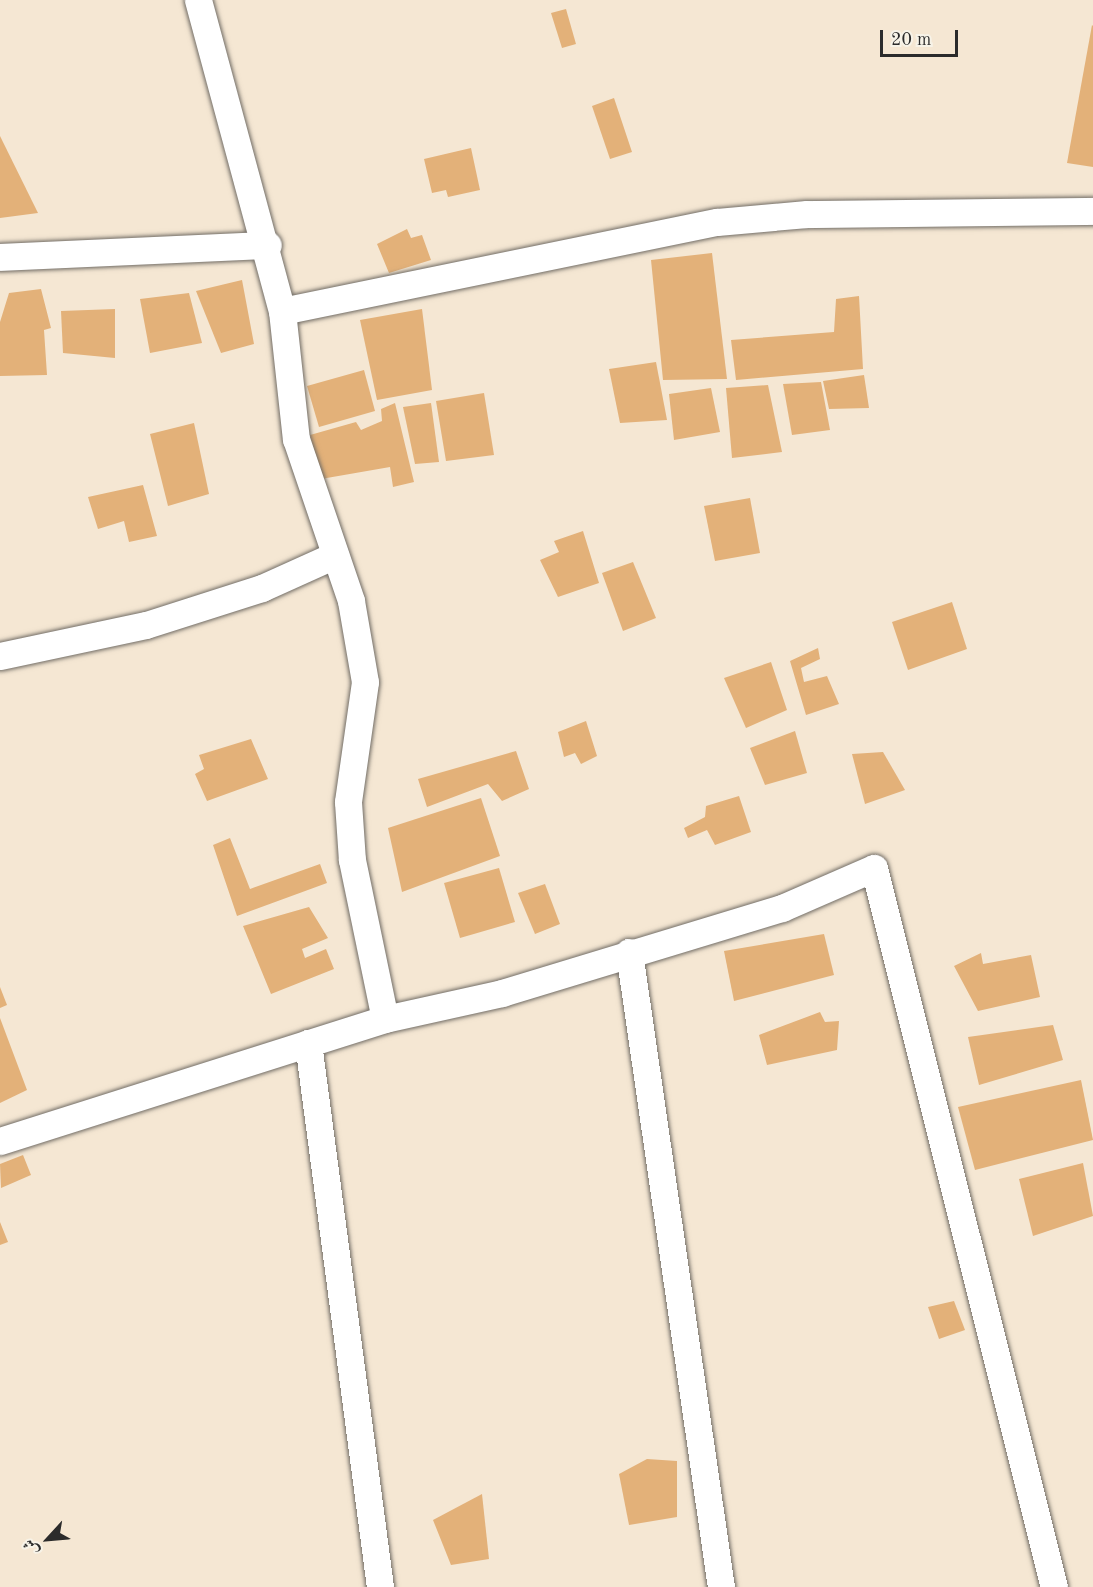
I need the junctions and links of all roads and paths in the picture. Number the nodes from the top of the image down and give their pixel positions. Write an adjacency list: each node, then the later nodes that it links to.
1 (198, 0): 3 (street)
2 (1093, 211): 5 (street)
3 (268, 245): 4 (street); 5 (street)
4 (0, 257)
5 (282, 310): 6 (street)
6 (335, 555): 7 (street); 9 (street)
7 (0, 656)
8 (629, 952): 9 (street); 13 (street); 14 (street)
9 (385, 1019): 10 (street)
10 (308, 1043): 11 (street); 12 (street)
11 (0, 1141)
12 (380, 1587)
13 (722, 1587)
14 (1054, 1587)

